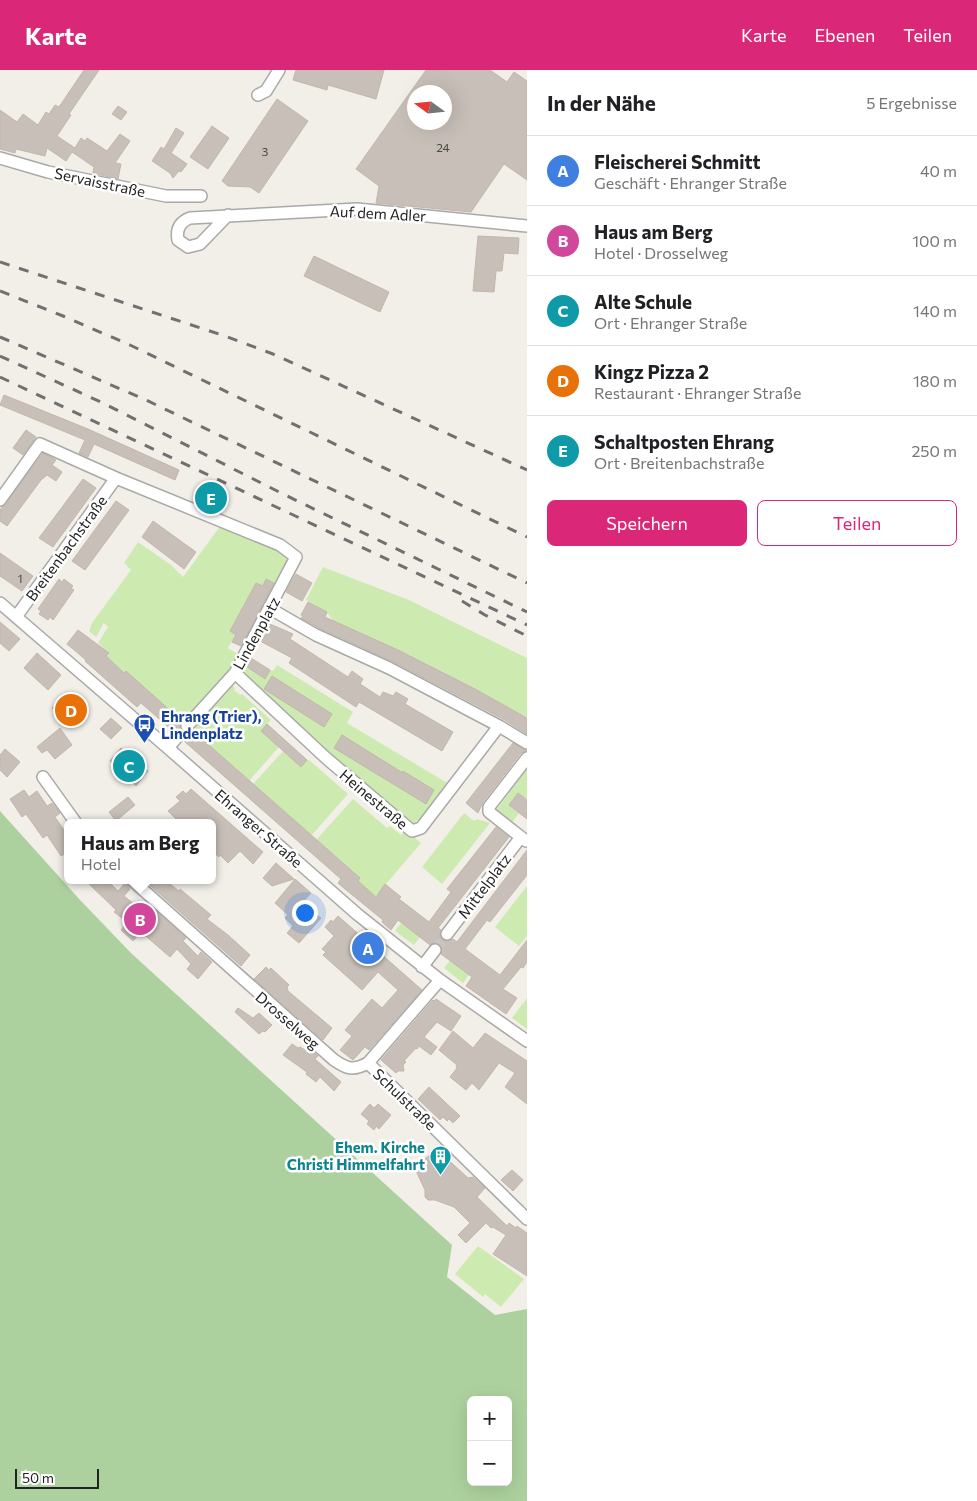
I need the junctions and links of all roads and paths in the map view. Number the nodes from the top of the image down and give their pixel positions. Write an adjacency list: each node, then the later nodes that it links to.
1 (279, 70): 2 (street)
2 (258, 95)
3 (0, 158): 4 (street, Servaisstraße)
4 (201, 196)
5 (228, 215): 6 (street, Auf dem Adler)
6 (527, 226)
7 (116, 478): 8 (street, Breitenbachstraße); 9 (street, Breitenbachstraße); 12 (street, Breitenbachstraße)
8 (0, 500)
9 (296, 557): 11 (street, Lindenplatz)
10 (0, 603): 12 (street, Ehranger Straße)
11 (269, 608): 13 (street, Lindenplatz); 15 (street)
12 (16, 617): 18 (street, Ehranger Straße)
13 (235, 673): 14 (street, Lindenplatz); 15 (street, Heinestraße)
14 (187, 726)
15 (499, 726): 17 (street)
16 (178, 736): 18 (street)
17 (527, 743)
18 (168, 748): 26 (street, Ehranger Straße)
19 (527, 758): 22 (street, Mittelplatz)
20 (43, 778): 21 (street)
21 (73, 819)
22 (524, 840): 24 (street, Mittelplatz)
23 (136, 884): 29 (street, Drosselweg)
24 (447, 934)
25 (435, 950): 26 (street)
26 (422, 967): 27 (street, Ehranger Straße)
27 (440, 980): 28 (street, Ehranger Straße); 29 (street)
28 (527, 1041)
29 (368, 1063): 30 (street, Schulstraße)
30 (527, 1219)

